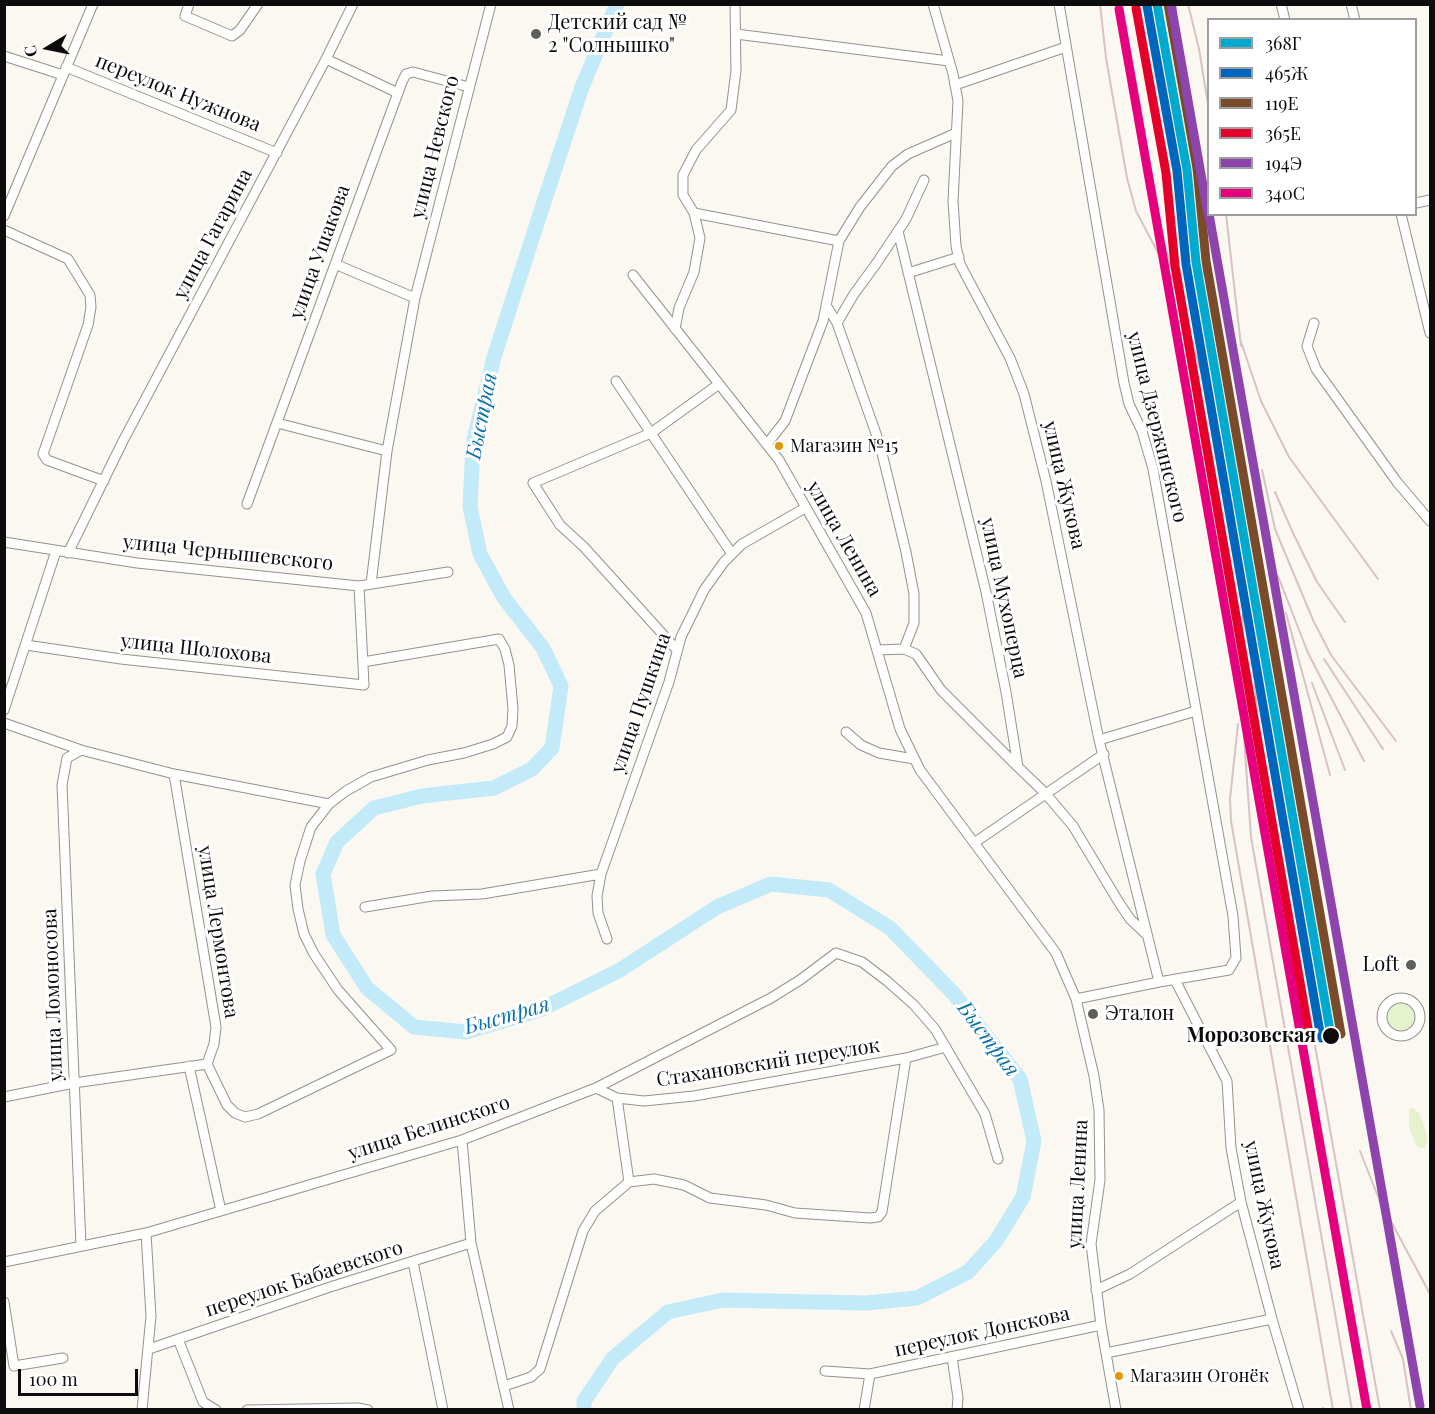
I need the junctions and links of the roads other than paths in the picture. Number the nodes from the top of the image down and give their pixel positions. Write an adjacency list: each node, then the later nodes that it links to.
1 (93, 4): 14 (street)
2 (189, 4): 3 (street)
3 (258, 4)
4 (353, 4): 12 (street, улица Гагарина)
5 (491, 4): 16 (street, улица Невского)
6 (735, 4): 9 (street)
7 (933, 4): 13 (street, улица Жукова)
8 (1059, 4): 10 (street, улица Дзержинского)
9 (736, 34): 13 (street); 21 (street)
10 (1066, 47): 15 (street); 60 (street, улица Дзержинского)
11 (4, 57): 14 (street, переулок Нужнова)
12 (327, 59): 17 (street); 19 (street, улица Гагарина)
13 (949, 61): 15 (street, улица Жукова)
14 (64, 71): 19 (street, переулок Нужнова); 22 (street)
15 (955, 85): 18 (street, улица Жукова)
16 (470, 87): 17 (street, улица Ушакова); 31 (street, улица Невского)
17 (398, 93): 28 (street, улица Ушакова)
18 (956, 133): 26 (street); 27 (street, улица Жукова)
19 (277, 153): 43 (street, улица Гагарина)
20 (924, 180): 25 (street)
21 (694, 213): 26 (street); 35 (street)
22 (4, 216)
23 (1402, 216): 36 (street)
24 (4, 230): 43 (street)
25 (897, 231): 29 (street, улица Мухоперца); 33 (street)
26 (839, 241): 32 (street)
27 (958, 257): 29 (street); 63 (street, улица Жукова)
28 (335, 264): 31 (street); 39 (street, улица Ушакова)
29 (908, 273): 67 (street, улица Мухоперца)
30 (633, 275): 35 (street, улица Ленина)
31 (415, 298): 42 (street, улица Невского)
32 (826, 305): 33 (street); 41 (street)
33 (837, 323): 55 (street)
34 (1314, 323): 46 (street)
35 (675, 329): 38 (street, улица Ленина)
36 (1431, 333)
37 (616, 381): 40 (street)
38 (719, 384): 40 (street); 41 (street, улица Ленина)
39 (277, 423): 42 (street); 44 (street, улица Ушакова)
40 (651, 433): 50 (street); 56 (street)
41 (767, 444): 45 (street, улица Ленина)
42 (387, 451): 52 (street, улица Невского)
43 (104, 481): 49 (street, улица Гагарина)
44 (247, 504)
45 (805, 508): 50 (street, улица Пушкина); 57 (street, улица Ленина)
46 (1431, 521)
47 (4, 542): 48 (street, улица Чернышевского)
48 (56, 551): 49 (street, улица Чернышевского); 54 (street)
49 (68, 553): 53 (street, улица Чернышевского)
50 (732, 554): 56 (street, улица Пушкина)
51 (448, 572): 52 (street, улица Чернышевского)
52 (371, 584): 53 (street, улица Чернышевского)
53 (359, 586): 58 (street)
54 (26, 645): 58 (street, улица Шолохова); 59 (street)
55 (904, 649): 57 (street); 67 (street)
56 (677, 650): 72 (street, улица Пушкина)
57 (877, 650): 66 (street, улица Ленина)
58 (363, 662): 70 (street)
59 (4, 710)
60 (1196, 711): 63 (street); 76 (street, улица Дзержинского)
61 (4, 723): 64 (street)
62 (846, 732): 66 (street)
63 (1099, 740): 65 (street, улица Жукова)
64 (81, 750): 68 (street); 85 (street, улица Ломоносова)
65 (1104, 754): 69 (street); 74 (street, улица Жукова)
66 (915, 759): 71 (street, улица Ленина)
67 (1018, 767): 69 (street)
68 (174, 774): 70 (street); 83 (street, улица Лермонтова)
69 (1045, 793): 71 (street); 74 (street)
70 (329, 804): 83 (street)
71 (974, 843): 78 (street, улица Ленина)
72 (601, 874): 73 (street); 75 (street, улица Пушкина)
73 (365, 907)
74 (1147, 935): 77 (street, улица Жукова)
75 (607, 939)
76 (1175, 980): 77 (street); 92 (street, улица Жукова)
77 (1159, 982): 78 (street)
78 (1076, 999): 99 (street, улица Ленина)
79 (1431, 1011): 80 (street)
80 (1419, 1013): 80 (street)
81 (946, 1047): 82 (street, Стахановский переулок); 86 (street, улица Белинского); 90 (street)
82 (906, 1058): 88 (street, Стахановский переулок); 91 (street)
83 (207, 1064): 84 (street)
84 (189, 1066): 85 (street); 93 (street)
85 (74, 1083): 87 (street); 96 (street, улица Ломоносова)
86 (596, 1088): 88 (street, Стахановский переулок); 89 (street, улица Белинского)
87 (4, 1097)
88 (617, 1098): 91 (street)
89 (462, 1140): 93 (street, улица Белинского); 95 (street)
90 (998, 1159)
91 (629, 1182): 110 (street)
92 (1240, 1202): 99 (street); 101 (street, улица Жукова)
93 (221, 1211): 94 (street, улица Белинского)
94 (146, 1233): 96 (street, улица Белинского); 104 (street)
95 (471, 1243): 98 (street, переулок Бабаевского); 110 (street)
96 (81, 1246): 97 (street, улица Белинского)
97 (4, 1262)
98 (413, 1262): 103 (street, переулок Бабаевского); 115 (street)
99 (1096, 1290): 102 (street, улица Ленина)
100 (4, 1302): 107 (street)
101 (1272, 1319): 105 (street); 120 (street, улица Жукова)
102 (1101, 1325): 105 (street, улица Ленина); 106 (street, переулок Донскова)
103 (178, 1339): 104 (street, переулок Бабаевского); 112 (street)
104 (149, 1349): 111 (street)
105 (1106, 1353): 119 (street, улица Ленина)
106 (952, 1357): 109 (street, переулок Донскова); 118 (street)
107 (63, 1358)
108 (825, 1371): 109 (street, переулок Донскова)
109 (870, 1374): 117 (street)
110 (504, 1386): 116 (street)
111 (142, 1410)
112 (216, 1410)
113 (247, 1410): 114 (street)
114 (368, 1410)
115 (443, 1410)
116 (509, 1410)
117 (864, 1410)
118 (957, 1410)
119 (1116, 1410)
120 (1299, 1410)

